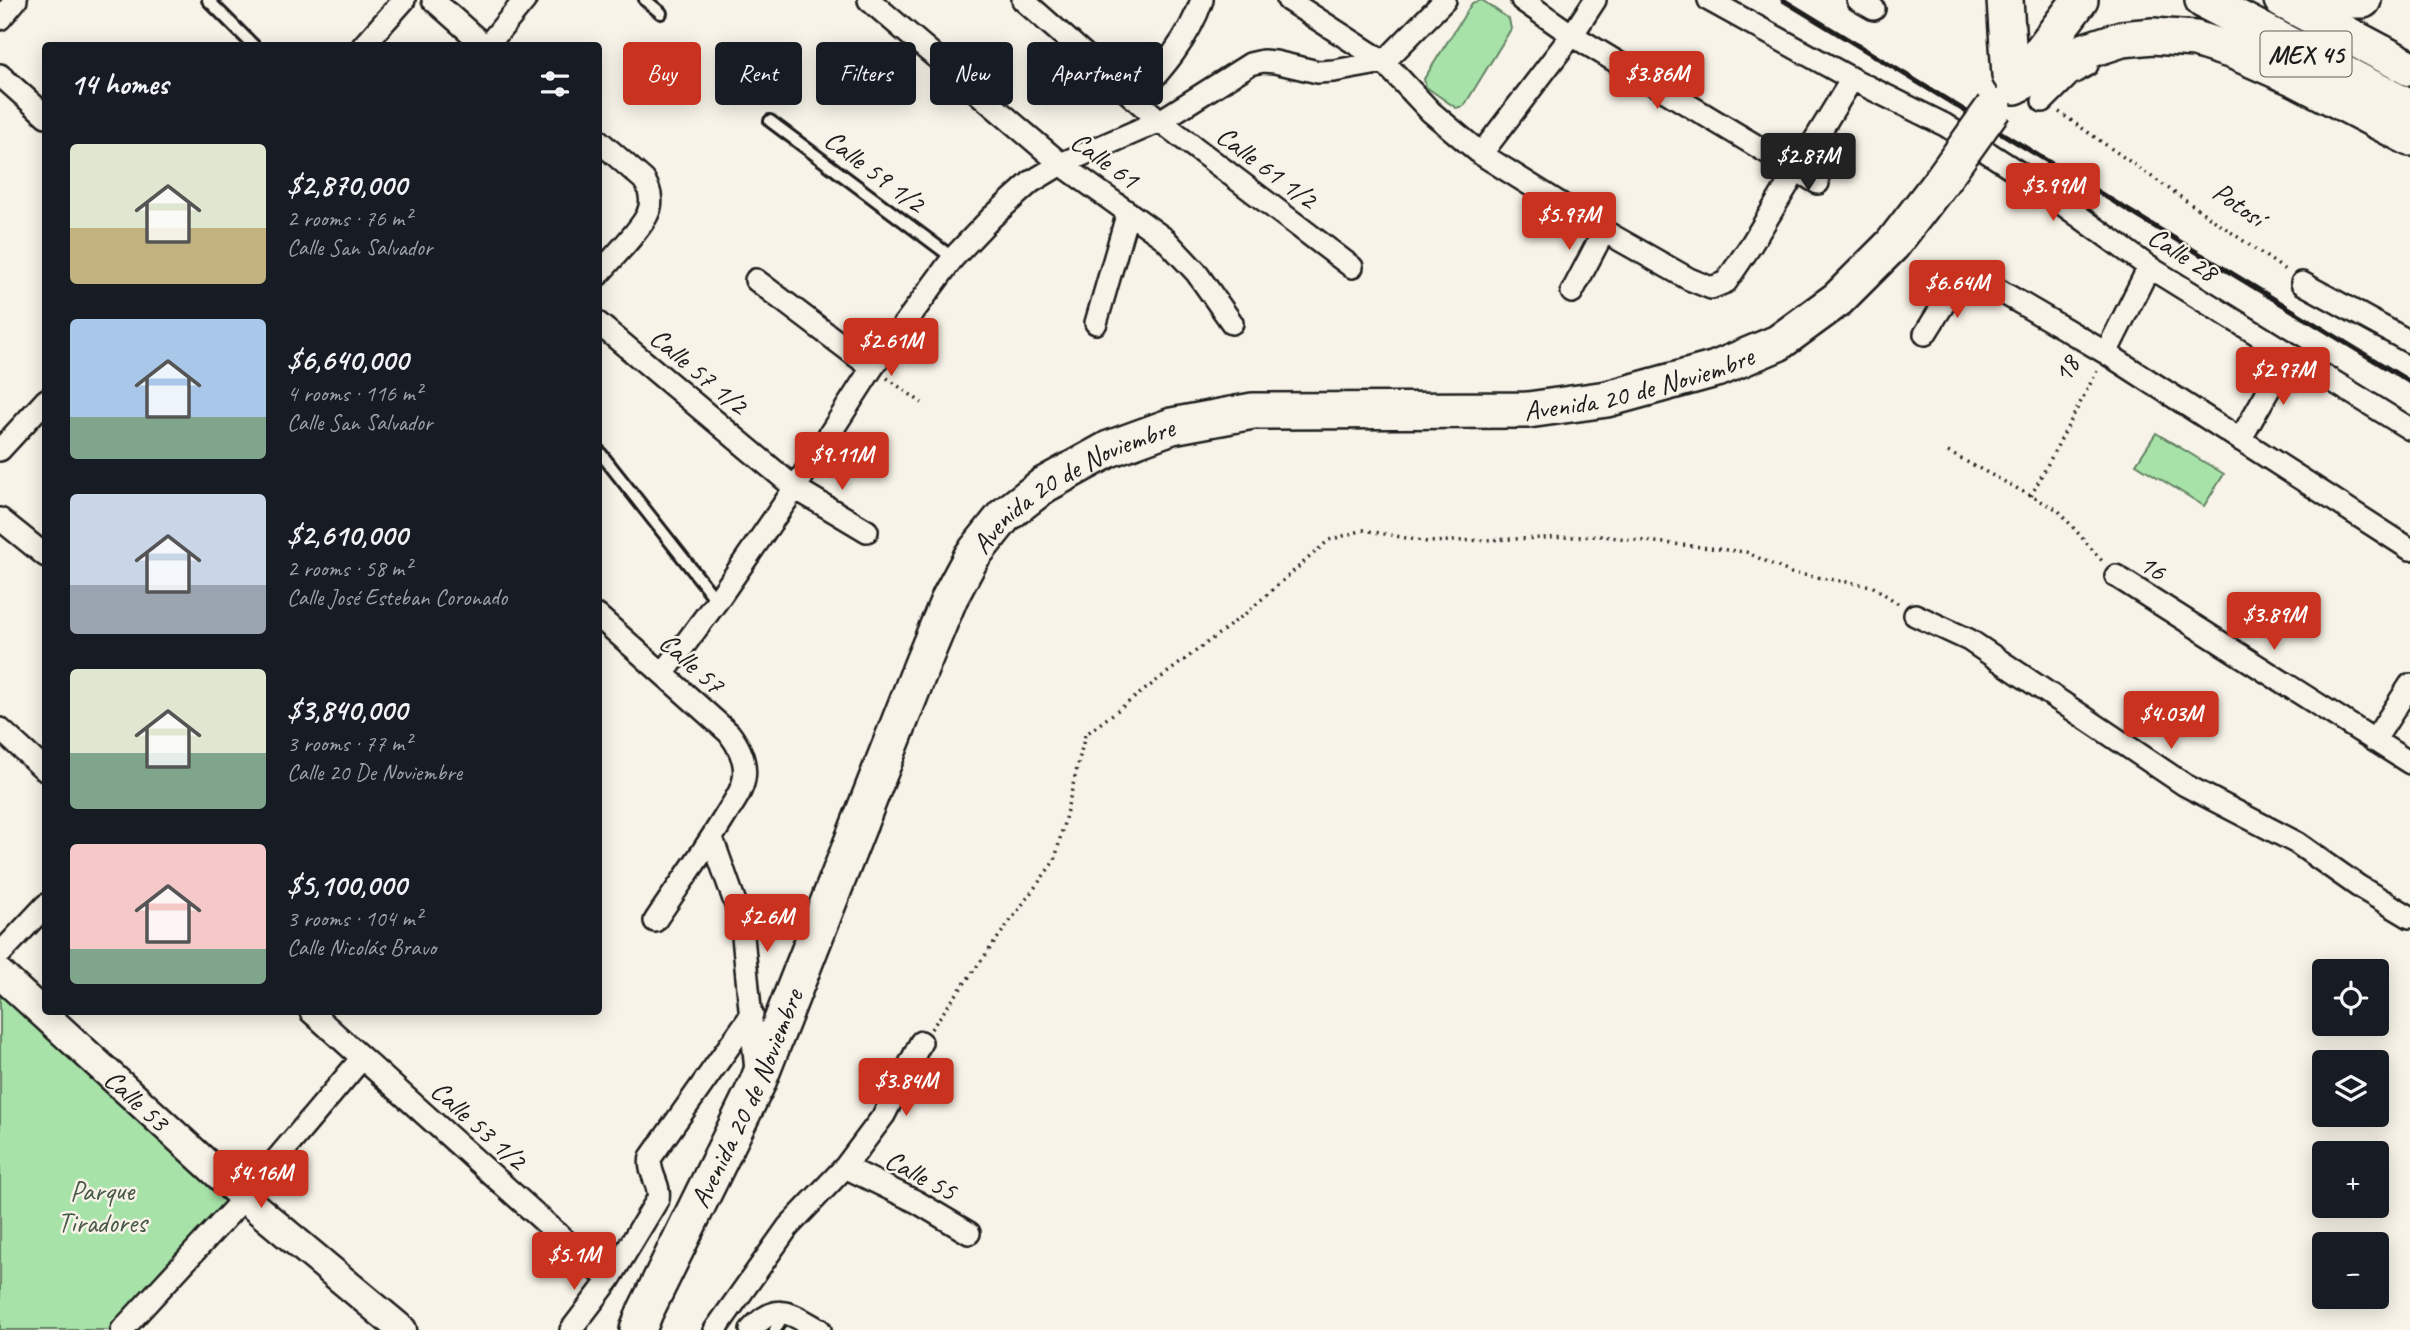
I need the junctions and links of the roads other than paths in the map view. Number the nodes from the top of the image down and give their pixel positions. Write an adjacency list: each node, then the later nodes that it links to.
1 (16, 0): 23 (street)
2 (208, 0): 25 (lane)
3 (404, 0): 26 (street)
4 (433, 0): 27 (street)
5 (525, 0): 28 (street)
6 (645, 0): 22 (lane)
7 (869, 0): 45 (street, Calle 61)
8 (1023, 0): 29 (street, Calle 61 1/2)
9 (1202, 0): 31 (street)
10 (1288, 0): 30 (street)
11 (1445, 0): 30 (street)
12 (1522, 0): 24 (street)
13 (1595, 0): 24 (street)
14 (1709, 0): 34 (street, Calle 28)
15 (2005, 0): 35 (main road)
16 (2059, 0): 35 (main road)
17 (2080, 0): 35 (main road)
18 (2203, 0): 37 (main road, MEX 45)
19 (2281, 0): 32 (main road, MEX 45)
20 (2325, 0): 21 (main road)
21 (2363, 0)
22 (661, 13)
23 (0, 19)
24 (1572, 35): 43 (street); 46 (street)
25 (250, 42)
26 (367, 42)
27 (481, 42)
28 (489, 42)
29 (1071, 42)
30 (1384, 62): 40 (street); 43 (street)
31 (1163, 67)
32 (2410, 68)
33 (0, 75): 38 (street)
34 (1852, 79): 46 (street); 52 (street, Calle 28)
35 (2012, 93): 41 (main road); 44 (street); 97 (main road, Avenida 20 de Noviembre, bridge)
36 (1142, 105): 40 (street, Calle 61 1/2)
37 (2410, 108)
38 (42, 112)
39 (770, 121): 50 (lane, Calle 59 1/2)
40 (1160, 121): 45 (street); 51 (street, Calle 61 1/2)
41 (2410, 138)
42 (602, 143): 53 (street)
43 (1481, 154): 49 (street)
44 (2410, 156)
45 (1061, 164): 48 (street, Calle 61); 50 (street)
46 (1796, 172): 47 (street); 49 (street)
47 (1818, 183)
48 (1128, 212): 57 (street); 58 (street, Calle 61)
49 (1604, 231): 56 (street)
50 (953, 258): 64 (street)
51 (1352, 267)
52 (2149, 267): 62 (street, 18); 63 (street, Calle 28)
53 (602, 270)
54 (756, 280): 64 (street)
55 (2302, 283): 61 (street)
56 (1572, 292)
57 (1097, 323)
58 (1232, 323)
59 (602, 326): 70 (street, Calle 57 1/2)
60 (1925, 334): 62 (street)
61 (2410, 342)
62 (2106, 353): 67 (street)
63 (2289, 354): 66 (street, Calle 28); 67 (street)
64 (872, 368): 70 (street)
65 (42, 404): 68 (street)
66 (2410, 429)
67 (2241, 440): 73 (street)
68 (0, 450)
69 (602, 455): 76 (lane)
70 (795, 488): 72 (street, Calle 57 1/2); 76 (street)
71 (0, 519): 74 (street)
72 (867, 531)
73 (2410, 549)
74 (42, 553)
75 (2116, 576): 82 (street, 16)
76 (717, 601): 79 (street)
77 (1915, 615): 87 (street)
78 (602, 621): 79 (street, Calle 57)
79 (663, 674): 85 (street, Calle 57)
80 (2410, 685): 82 (street)
81 (0, 729): 84 (street)
82 (2374, 741): 83 (street, 16)
83 (2410, 763)
84 (42, 767)
85 (712, 838): 88 (street); 92 (street)
86 (42, 909): 89 (street)
87 (2410, 917)
88 (655, 921)
89 (0, 954)
90 (0, 974): 91 (street, Calle 53)
91 (42, 1013)
92 (752, 1014): 97 (street); 101 (street)
93 (45, 1015): 99 (street, Calle 53)
94 (314, 1015): 96 (street, Calle 53 1/2)
95 (921, 1042): 98 (street)
96 (362, 1058): 99 (street); 101 (street, Calle 53 1/2)
97 (757, 1084): 106 (main road, Avenida 20 de Noviembre)
98 (845, 1167): 100 (street, Calle 55); 107 (street)
99 (244, 1198): 103 (street); 104 (street, Calle 53)
100 (969, 1233)
101 (609, 1280): 105 (street)
102 (780, 1321): 108 (street); 109 (street)
103 (131, 1327)
104 (402, 1330)
105 (571, 1330)
106 (638, 1330)
107 (715, 1330)
108 (751, 1330)
109 (820, 1330)

